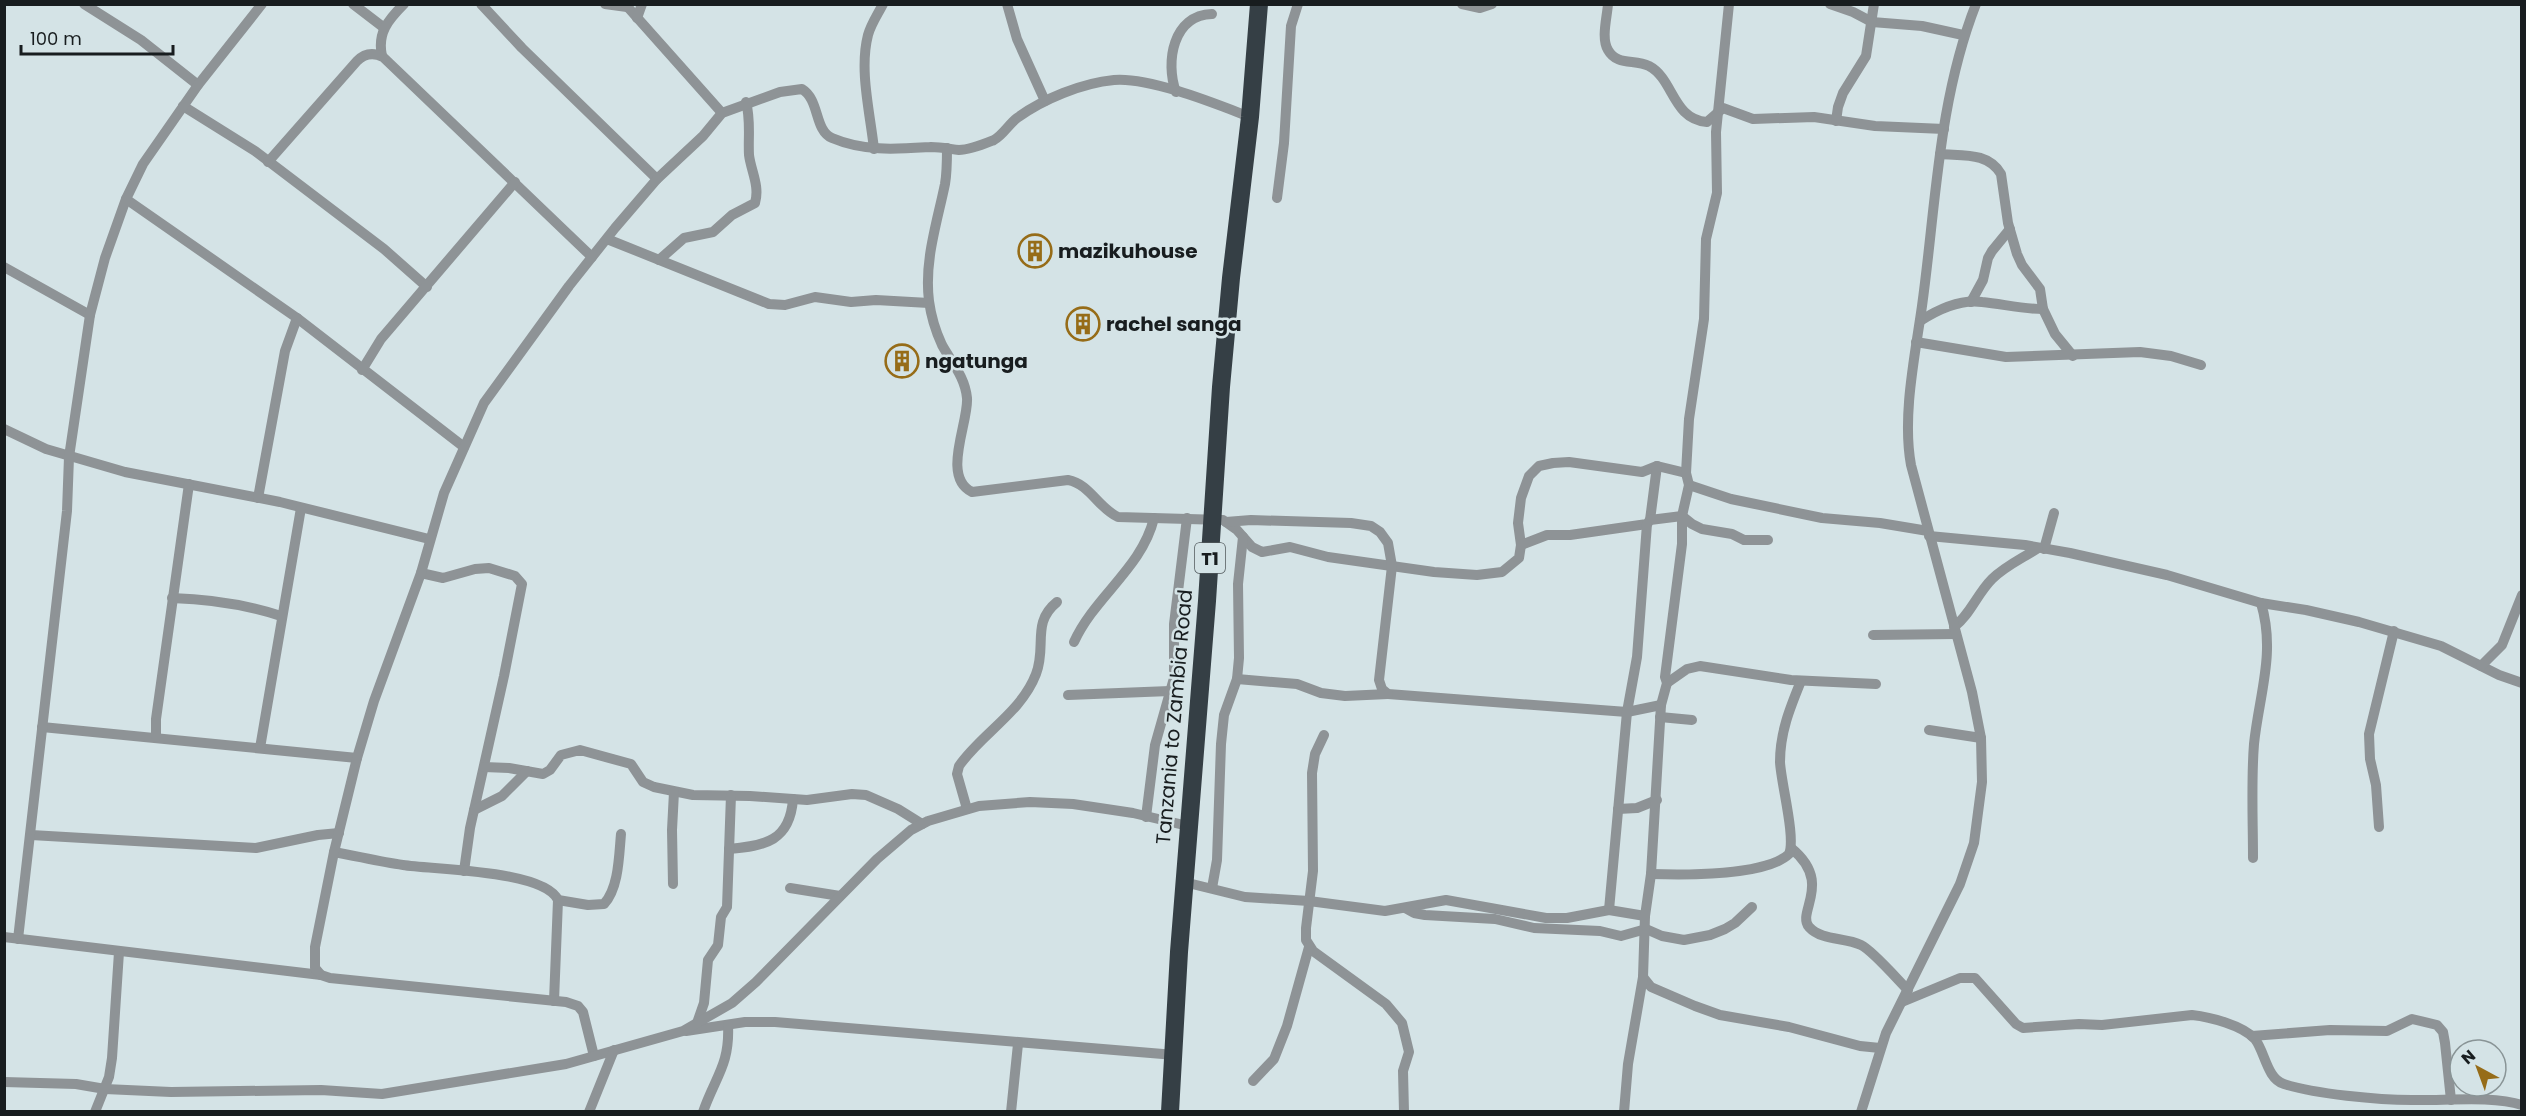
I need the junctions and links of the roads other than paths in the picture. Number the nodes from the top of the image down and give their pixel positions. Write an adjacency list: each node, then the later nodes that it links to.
1 (84, 4): 26 (street)
2 (262, 4): 26 (street)
3 (352, 4): 23 (street)
4 (404, 4): 23 (street)
5 (481, 4): 40 (street)
6 (605, 4): 19 (street)
7 (642, 4): 21 (street)
8 (883, 4): 36 (street)
9 (1007, 4): 28 (street)
10 (1259, 4): 33 (highway, Tanzania to Zambia Road / T1)
11 (1298, 4): 43 (street)
12 (1462, 4): 13 (street)
13 (1492, 4)
14 (1608, 4): 31 (street)
15 (1729, 4): 31 (street)
16 (1830, 4): 22 (street)
17 (1874, 4): 22 (street)
18 (1976, 4): 24 (street)
19 (626, 6): 21 (street)
20 (1212, 14): 27 (street)
21 (637, 18): 32 (street)
22 (1872, 22): 24 (street); 34 (street)
23 (383, 27): 25 (street)
24 (1964, 36): 35 (street)
25 (381, 56): 39 (street); 41 (street)
26 (198, 85): 30 (street)
27 (1176, 92): 28 (street); 33 (street)
28 (1044, 101): 37 (street)
29 (746, 102): 32 (street); 36 (street); 47 (street)
30 (183, 106): 39 (street); 42 (street)
31 (1719, 110): 34 (street); 64 (street)
32 (722, 113): 40 (street)
33 (1250, 117): 73 (highway, Tanzania to Zambia Road / T1)
34 (1836, 121): 35 (street)
35 (1944, 129): 38 (street)
36 (874, 148): 37 (street)
37 (947, 148): 51 (street)
38 (1940, 154): 44 (street); 55 (street)
39 (268, 162): 49 (street)
40 (657, 179): 45 (street)
41 (515, 182): 46 (street); 49 (street)
42 (126, 198): 53 (street); 54 (street)
43 (1277, 198)
44 (2010, 229): 50 (street); 52 (street)
45 (607, 239): 46 (street); 47 (street)
46 (592, 257): 61 (street)
47 (659, 260): 51 (street)
48 (4, 267): 53 (street)
49 (427, 287): 59 (street)
50 (1971, 302): 52 (street); 55 (street)
51 (929, 303): 71 (street)
52 (2043, 309): 57 (street)
53 (90, 315): 62 (street)
54 (297, 318): 59 (street); 67 (street)
55 (1920, 321): 56 (street)
56 (1916, 342): 57 (street); 75 (street)
57 (2073, 356): 58 (street)
58 (2202, 365)
59 (362, 370): 61 (street)
60 (4, 429): 62 (street)
61 (464, 447): 77 (street)
62 (69, 457): 65 (street); 105 (street)
63 (1658, 466): 64 (street); 74 (street); 79 (street)
64 (1686, 473): 66 (street)
65 (189, 484): 67 (street); 84 (street)
66 (1689, 485): 70 (street); 75 (street)
67 (258, 498): 68 (street)
68 (301, 508): 77 (street); 87 (street)
69 (2054, 513): 80 (street)
70 (1682, 516): 74 (street); 78 (street); 95 (street)
71 (1154, 518): 72 (street); 91 (street)
72 (1186, 518): 73 (street); 98 (street)
73 (1219, 520): 76 (street); 81 (street); 123 (highway, Tanzania to Zambia Road / T1)
74 (1649, 522): 79 (street); 102 (street)
75 (1928, 533): 80 (street); 88 (street)
76 (1243, 537): 81 (street); 93 (street)
77 (429, 539): 82 (street)
78 (1768, 540)
79 (1521, 545): 81 (street)
80 (2041, 548): 86 (street); 88 (street)
81 (1392, 566): 99 (street)
82 (421, 573): 111 (street); 112 (street)
83 (2522, 595): 92 (street)
84 (172, 598): 87 (street); 108 (street)
85 (1057, 602): 118 (street)
86 (2260, 603): 89 (street); 131 (street)
87 (281, 616): 110 (street)
88 (1955, 631): 90 (street); 109 (street)
89 (2394, 631): 92 (street); 124 (street)
90 (1873, 635)
91 (1074, 642)
92 (2481, 666): 96 (street)
93 (1237, 679): 99 (street); 137 (street)
94 (1801, 681): 95 (street); 97 (street); 128 (street)
95 (1666, 683): 101 (street)
96 (2522, 683)
97 (1876, 684)
98 (1170, 691): 100 (street); 121 (street)
99 (1388, 694): 102 (street)
100 (1068, 695)
101 (1661, 705): 102 (street); 103 (street)
102 (1627, 712): 119 (street)
103 (1660, 717): 104 (street); 117 (street)
104 (1692, 720)
105 (42, 727): 108 (street); 125 (street)
106 (1929, 730): 109 (street)
107 (1324, 735): 140 (street)
108 (156, 737): 110 (street)
109 (1981, 738): 152 (street)
110 (260, 747): 111 (street)
111 (357, 758): 126 (street)
112 (484, 767): 113 (street); 120 (street)
113 (527, 771): 114 (street); 120 (street)
114 (674, 792): 115 (street); 135 (street)
115 (731, 795): 116 (street); 129 (street)
116 (793, 799): 122 (street); 129 (street)
117 (1657, 800): 119 (street); 133 (street)
118 (967, 809): 121 (street); 122 (street)
119 (1618, 809): 143 (street)
120 (474, 810): 132 (street)
121 (1146, 817): 123 (street)
122 (922, 824): 138 (street)
123 (1188, 826): 134 (highway, Tanzania to Zambia Road / T1)
124 (2379, 827)
125 (31, 834): 126 (street); 147 (street)
126 (339, 834): 130 (street)
127 (621, 834): 139 (street)
128 (1791, 848): 133 (street); 152 (street)
129 (729, 849): 155 (street)
130 (334, 852): 132 (street); 150 (street)
131 (2253, 858)
132 (464, 871): 139 (street)
133 (1651, 874): 144 (street)
134 (1184, 882): 137 (street); 162 (highway, Tanzania to Zambia Road / T1)
135 (673, 884)
136 (790, 888): 138 (street)
137 (1212, 888): 140 (street)
138 (840, 896): 155 (street)
139 (558, 900): 153 (street)
140 (1309, 901): 142 (street); 148 (street)
141 (1752, 907): 145 (street)
142 (1405, 908): 143 (street); 145 (street)
143 (1610, 910): 144 (street)
144 (1645, 916): 145 (street)
145 (1646, 929): 151 (street)
146 (4, 937): 147 (street)
147 (18, 939): 149 (street)
148 (1309, 946): 164 (street); 174 (street)
149 (119, 952): 150 (street); 166 (street)
150 (321, 975): 153 (street)
151 (1643, 977): 160 (street); 175 (street)
152 (1908, 990): 154 (street)
153 (554, 1001): 163 (street)
154 (1902, 1002): 158 (street); 160 (street)
155 (697, 1023): 157 (street)
156 (728, 1025): 157 (street); 159 (street); 169 (street)
157 (683, 1031): 161 (street)
158 (2252, 1036): 167 (street); 167 (street)
159 (1018, 1044): 162 (street); 172 (street)
160 (1880, 1048): 176 (street)
161 (614, 1050): 163 (street); 171 (street)
162 (1175, 1055): 173 (highway, Tanzania to Zambia Road / T1)
163 (594, 1056): 166 (street)
164 (1253, 1081)
165 (4, 1082): 166 (street)
166 (105, 1089): 170 (street)
167 (2451, 1100): 168 (street)
168 (2522, 1106): 177 (street)
169 (704, 1111)
170 (95, 1112)
171 (589, 1112)
172 (1011, 1112)
173 (1170, 1112)
174 (1404, 1112)
175 (1624, 1112)
176 (1861, 1112)
177 (2519, 1112)

